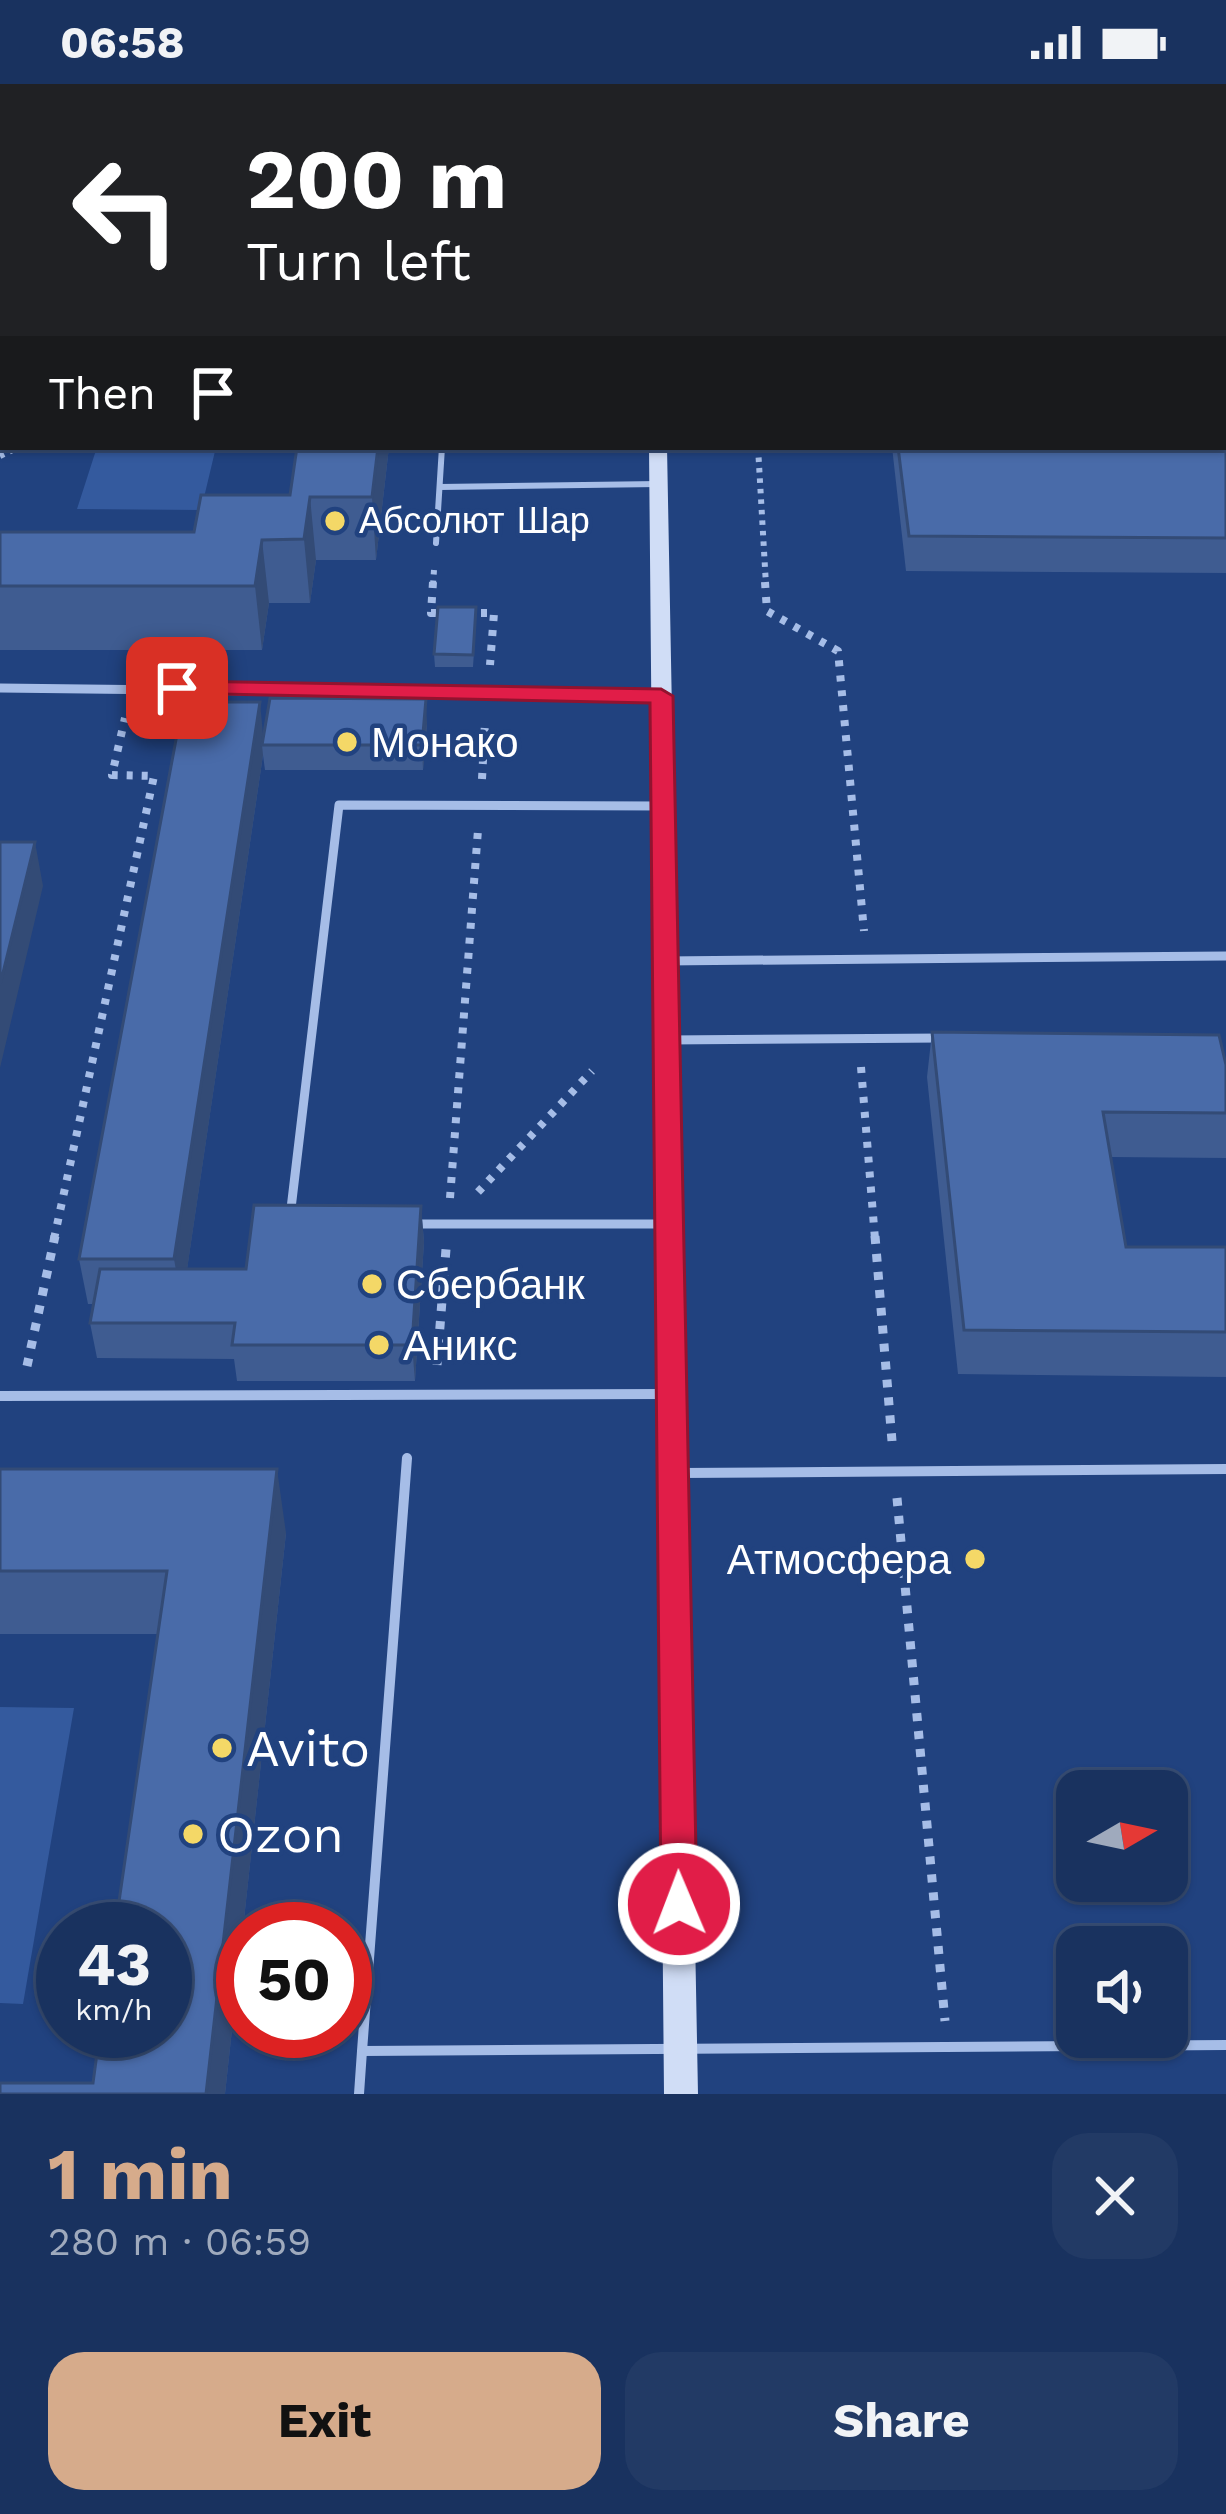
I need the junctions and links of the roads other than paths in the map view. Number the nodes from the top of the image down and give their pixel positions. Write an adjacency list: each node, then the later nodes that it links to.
1 (442, 450): 4 (lane)
2 (658, 450): 3 (main road)
3 (658, 484): 4 (lane); 7 (main road)
4 (440, 487): 5 (lane)
5 (436, 544)
6 (0, 688): 7 (lane)
7 (661, 696): 8 (main road)
8 (663, 806): 10 (main road); 13 (lane)
9 (1226, 956): 10 (lane)
10 (665, 962): 12 (main road)
11 (945, 1038): 12 (lane)
12 (667, 1040): 15 (main road)
13 (312, 1224)
14 (403, 1224): 15 (lane)
15 (669, 1224): 16 (main road)
16 (672, 1394): 17 (lane); 20 (main road)
17 (0, 1396)
18 (406, 1458): 21 (lane)
19 (1226, 1469): 20 (lane)
20 (673, 1473): 23 (main road)
21 (372, 1916)
22 (1226, 2045): 23 (lane)
23 (681, 2048): 24 (lane); 27 (main road)
24 (372, 2051)
25 (361, 2058): 26 (lane)
26 (358, 2094)
27 (681, 2094)

